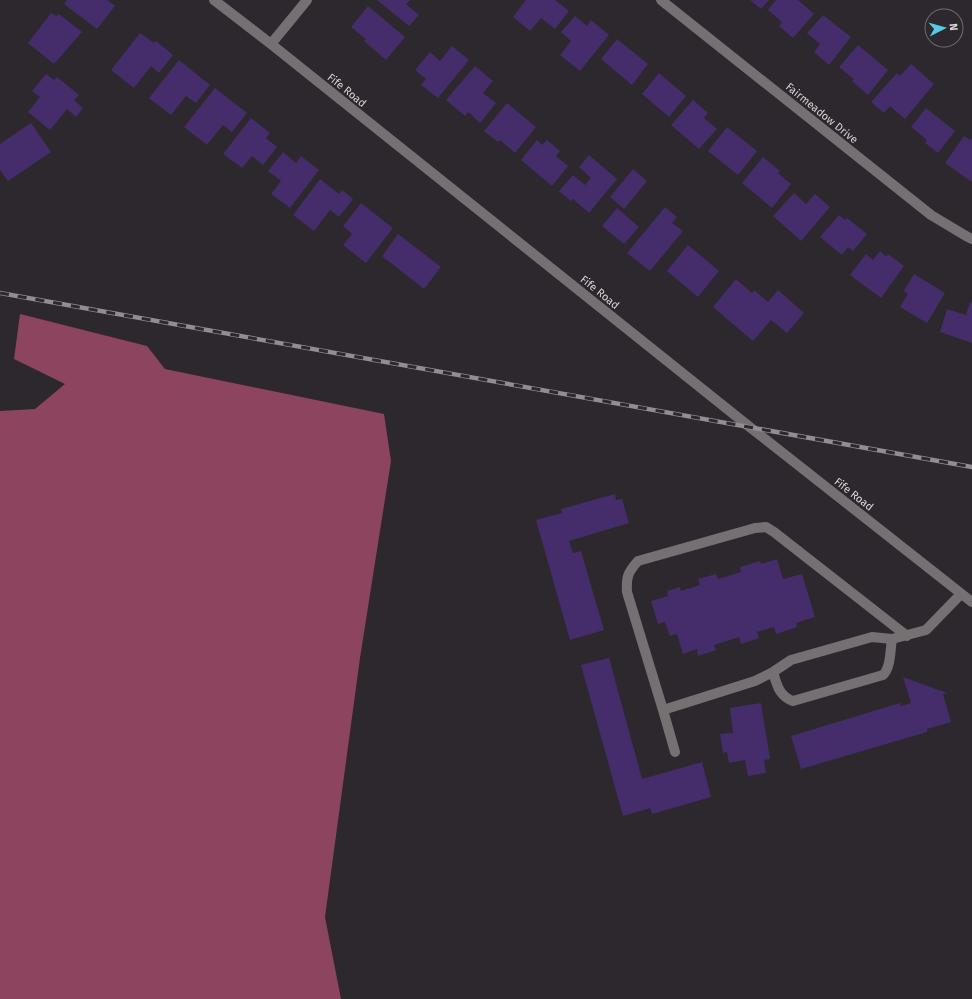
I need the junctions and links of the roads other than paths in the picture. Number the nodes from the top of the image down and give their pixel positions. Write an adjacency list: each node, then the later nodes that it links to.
1 (214, 0): 4 (street, Fife Road)
2 (307, 0): 4 (street)
3 (661, 0): 5 (street, Fairmeadow Drive)
4 (271, 44): 6 (street, Fife Road)
5 (972, 238)
6 (961, 594): 7 (street, Fife Road); 8 (street)
7 (972, 602)
8 (907, 636): 9 (street); 11 (street)
9 (892, 639): 10 (street); 10 (street)
10 (773, 672): 11 (street)
11 (662, 710): 12 (street)
12 (675, 752)

